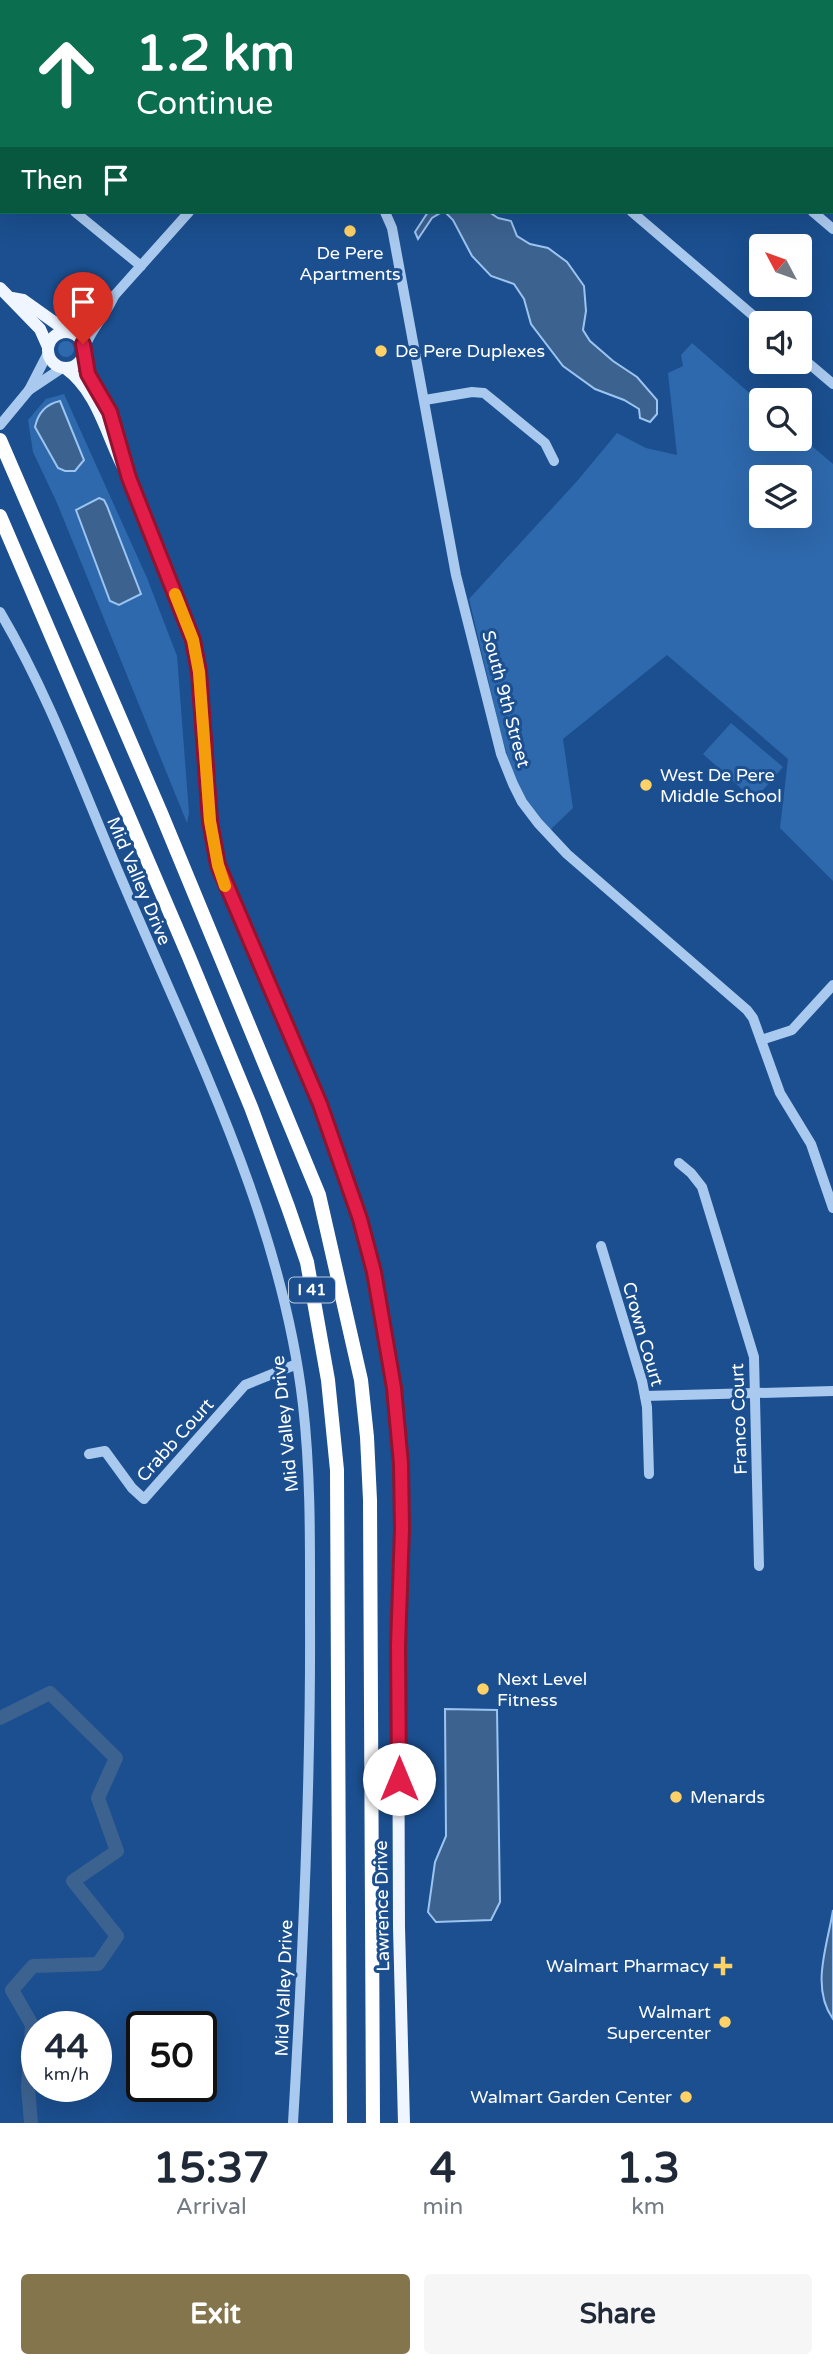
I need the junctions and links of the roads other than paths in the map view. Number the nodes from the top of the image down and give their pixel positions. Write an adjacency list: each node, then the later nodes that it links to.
1 (77, 214): 7 (street)
2 (187, 214): 7 (street)
3 (386, 214): 19 (street, South 9th Street)
4 (634, 214): 11 (street)
5 (815, 214): 6 (street)
6 (833, 229)
7 (141, 266): 9 (street)
8 (0, 288): 10 (main road)
9 (114, 296): 12 (street); 14 (street)
10 (12, 298): 12 (main road); 13 (main road)
11 (749, 312)
12 (69, 332): 13 (main road); 14 (main road)
13 (48, 350): 16 (main road); 18 (street)
14 (84, 352): 16 (main road); 23 (main road)
15 (812, 366): 17 (street)
16 (63, 368): 18 (street); 23 (main road, Lawrence Drive)
17 (831, 383)
18 (29, 390): 20 (street)
19 (425, 400): 22 (street); 27 (street, South 9th Street)
20 (0, 425)
21 (2, 446): 41 (highway, I 41)
22 (554, 461)
23 (129, 478): 42 (main road, Lawrence Drive)
24 (0, 516): 40 (highway, I 41)
25 (0, 612): 32 (street, Mid Valley Drive)
26 (833, 985): 27 (street)
27 (761, 1040): 29 (street, South 9th Street)
28 (679, 1163): 34 (street, Franco Court)
29 (831, 1193): 30 (street, South 9th Street)
30 (833, 1208)
31 (601, 1246): 35 (street, Crown Court)
32 (297, 1364): 36 (street, Crabb Court); 39 (street, Mid Valley Drive)
33 (833, 1391): 34 (street)
34 (755, 1393): 35 (street); 38 (street, Franco Court)
35 (645, 1396): 37 (street, Crown Court)
36 (89, 1454)
37 (649, 1474)
38 (759, 1566)
39 (293, 2123)
40 (340, 2123)
41 (373, 2123)
42 (404, 2123)

